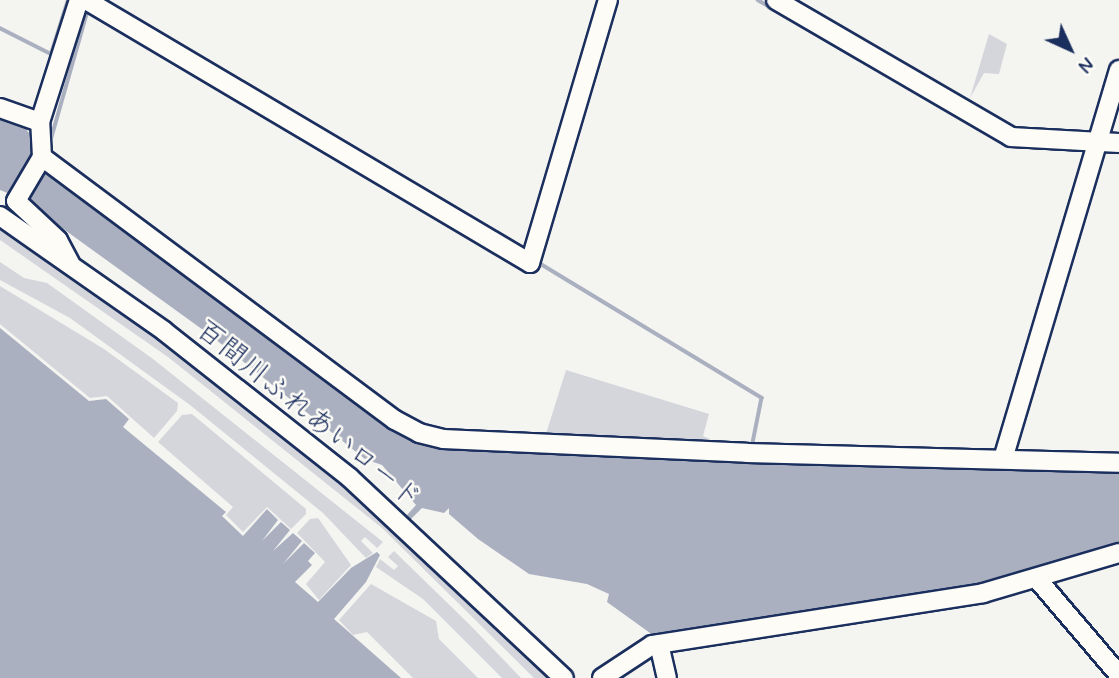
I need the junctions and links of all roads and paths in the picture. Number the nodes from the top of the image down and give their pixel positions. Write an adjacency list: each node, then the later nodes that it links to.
1 (79, 0): 7 (street)
2 (608, 0): 4 (street)
3 (776, 0): 9 (street)
4 (92, 2)
5 (1119, 69): 9 (street)
6 (0, 108): 7 (street)
7 (40, 122): 10 (street)
8 (1119, 143): 9 (street)
9 (1095, 148): 14 (street)
10 (41, 159): 11 (street); 14 (street)
11 (11, 199): 13 (street)
12 (0, 216): 13 (street, 百間川ふれあいロード)
13 (70, 263): 20 (street, 百間川ふれあいロード)
14 (1003, 459): 15 (street)
15 (1119, 463)
16 (1119, 553): 17 (street)
17 (1038, 580): 18 (street); 19 (street)
18 (659, 644): 21 (street); 22 (street)
19 (1119, 675)
20 (564, 678)
21 (602, 678)
22 (667, 678)

